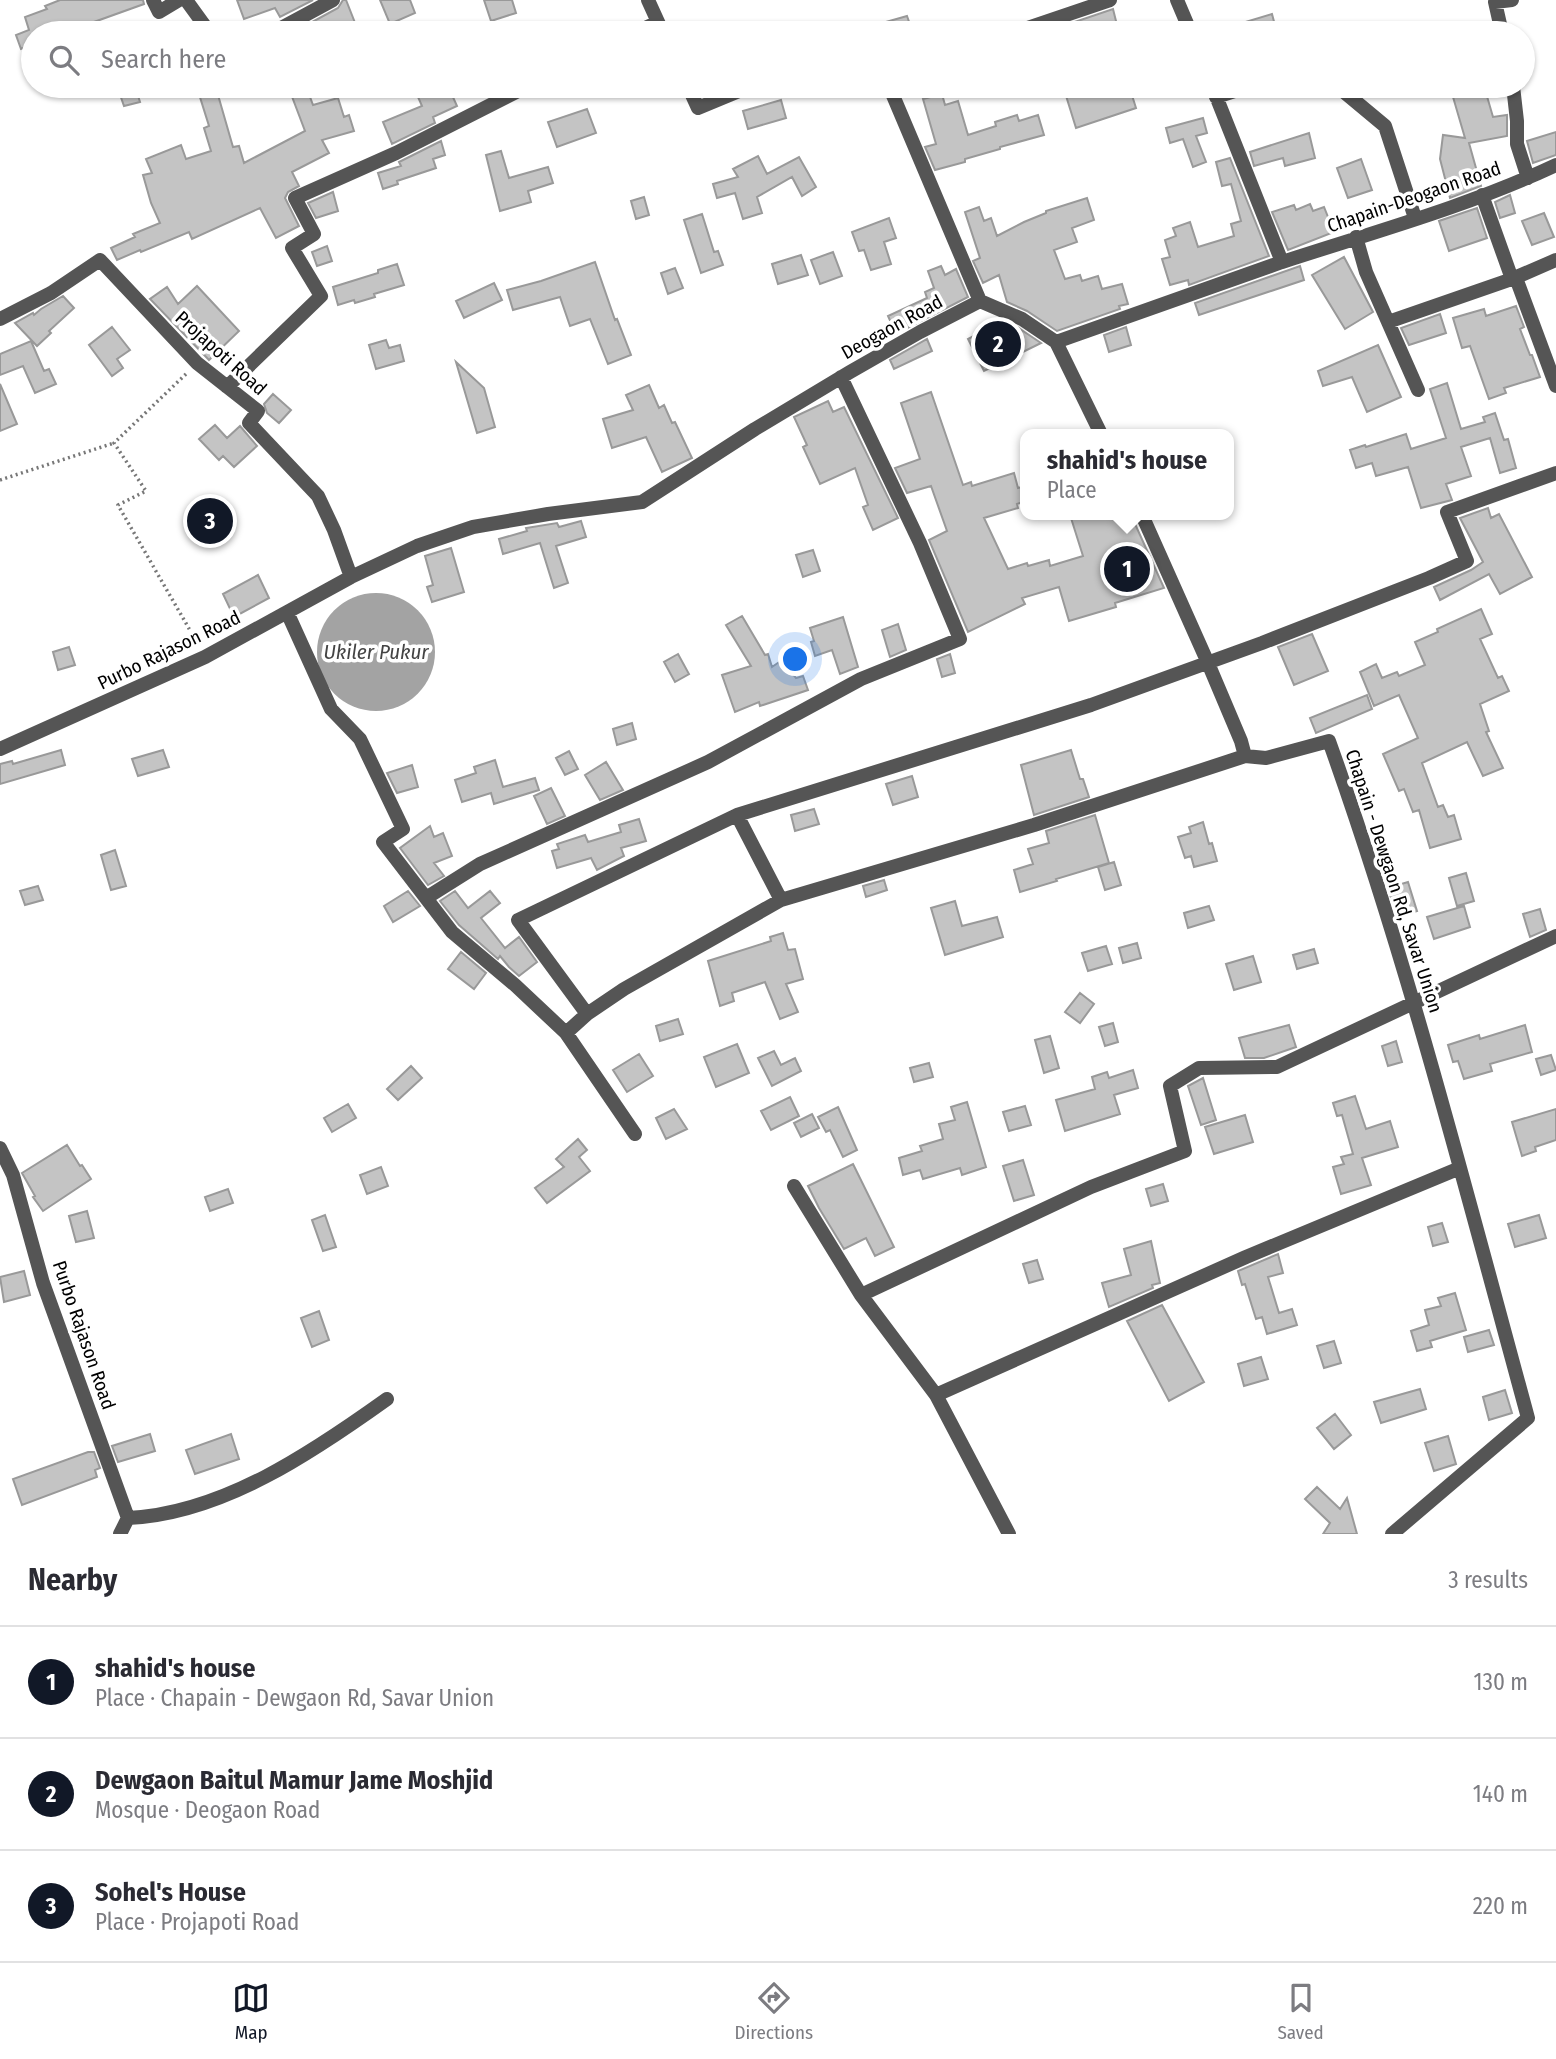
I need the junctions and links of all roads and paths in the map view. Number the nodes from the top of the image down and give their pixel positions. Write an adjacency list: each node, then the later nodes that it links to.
1 (153, 0): 2 (street)
2 (179, 0)
3 (186, 0): 9 (street)
4 (333, 0): 10 (street)
5 (648, 0): 11 (street)
6 (1110, 0): 12 (street)
7 (1177, 0): 13 (street)
8 (1512, 0): 14 (street)
9 (201, 21)
10 (294, 21)
11 (658, 21)
12 (1048, 21)
13 (1186, 21)
14 (1500, 21)
15 (504, 98): 37 (street)
16 (693, 98): 17 (street)
17 (722, 98)
18 (894, 98): 30 (street)
19 (1217, 98): 28 (street)
20 (1351, 98): 25 (street)
21 (1514, 98): 23 (street)
22 (1556, 165): 23 (street, Chapain-Deogaon Road)
23 (1528, 178): 24 (street, Chapain-Deogaon Road)
24 (1482, 195): 25 (street, Chapain-Deogaon Road); 29 (street)
25 (1415, 218): 26 (street, Chapain-Deogaon Road)
26 (1356, 237): 28 (street, Chapain-Deogaon Road); 32 (street)
27 (1556, 260): 29 (street)
28 (1282, 262): 33 (street)
29 (1514, 279): 32 (street); 36 (street)
30 (980, 301): 33 (street); 35 (street, Deogaon Road)
31 (0, 319): 34 (street, Projapoti Road)
32 (1388, 322): 38 (street)
33 (1056, 342): 39 (street)
34 (197, 363): 37 (street, Projapoti Road); 40 (path)
35 (841, 377): 44 (street, Deogaon Road); 51 (street)
36 (1556, 386)
37 (227, 387): 44 (street, Projapoti Road)
38 (1418, 390)
39 (1099, 429)
40 (114, 443): 42 (path); 46 (path)
41 (1556, 472): 47 (street)
42 (0, 480)
43 (1144, 520): 47 (street)
44 (351, 577): 45 (street, Purbo Rajason Road)
45 (287, 612): 46 (street, Purbo Rajason Road); 51 (street)
46 (205, 657): 48 (street, Purbo Rajason Road)
47 (1208, 663): 49 (street); 50 (street)
48 (0, 749)
49 (1245, 755): 52 (street); 54 (street, Chapain - Dewgaon Rd, Savar Union)
50 (737, 815): 52 (street); 55 (street)
51 (426, 898): 56 (street)
52 (781, 900): 55 (street)
53 (1556, 936): 54 (street)
54 (1414, 1002): 59 (street, Chapain - Dewgaon Rd, Savar Union); 61 (street)
55 (587, 1014): 56 (street)
56 (566, 1033): 57 (street)
57 (635, 1134)
58 (0, 1148): 64 (street, Purbo Rajason Road)
59 (1460, 1168): 62 (street); 67 (street, Chapain - Dewgaon Rd, Savar Union)
60 (794, 1186): 61 (street)
61 (861, 1295): 62 (street)
62 (936, 1395): 66 (street)
63 (387, 1399): 64 (street)
64 (128, 1518): 65 (street)
65 (121, 1534)
66 (1009, 1534)
67 (1392, 1534)

